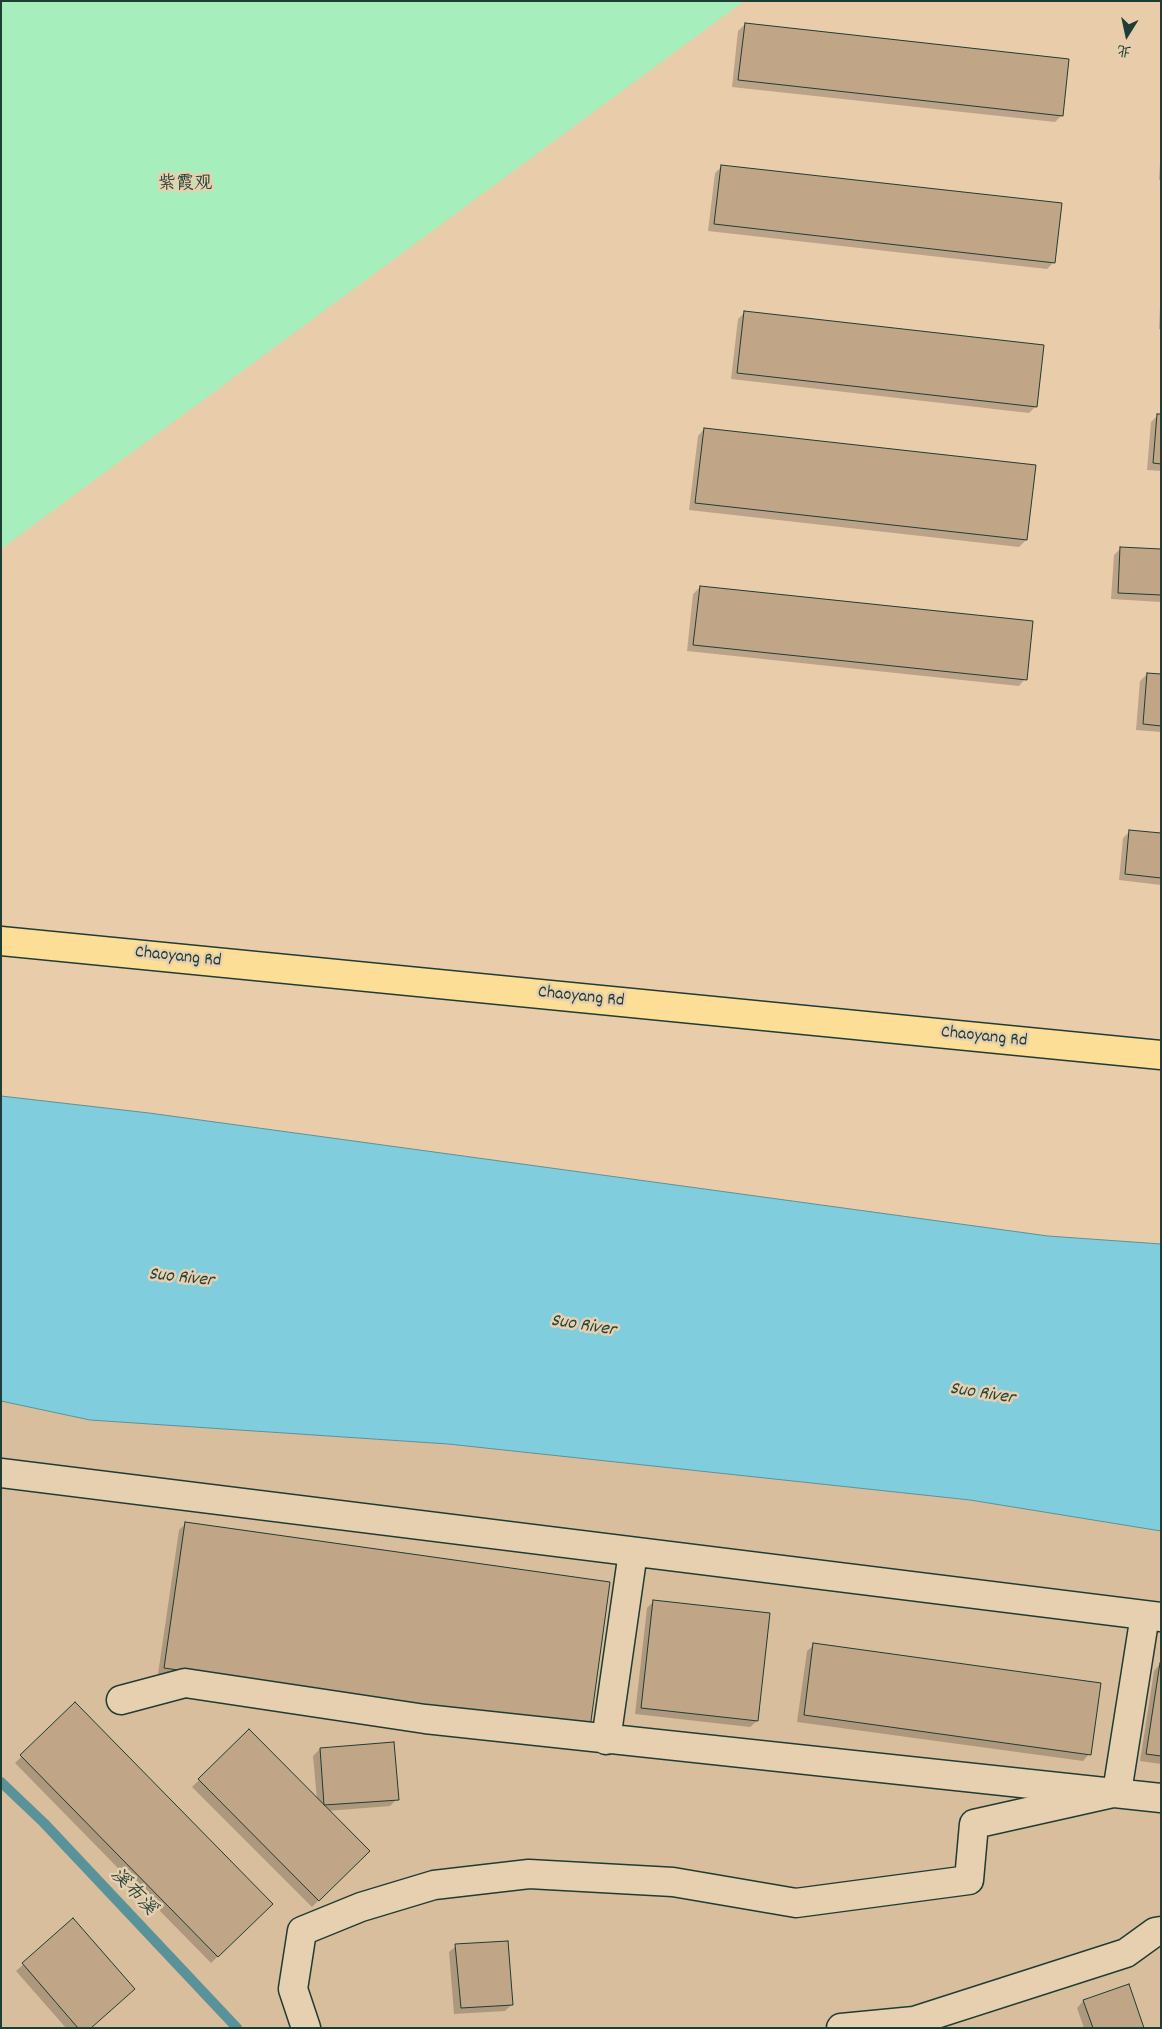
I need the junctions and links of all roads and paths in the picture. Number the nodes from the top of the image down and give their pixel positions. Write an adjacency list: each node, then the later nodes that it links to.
1 (1, 941): 2 (highway, Chaoyang Rd)
2 (1161, 1055)
3 (1, 1474): 4 (street)
4 (633, 1552): 5 (street); 7 (street)
5 (1153, 1616): 8 (street)
6 (121, 1700): 7 (street)
7 (606, 1740): 8 (street)
8 (1117, 1792): 9 (street); 11 (street)
9 (1161, 1798)
10 (1159, 1937): 12 (street)
11 (306, 2028)
12 (841, 2028)

